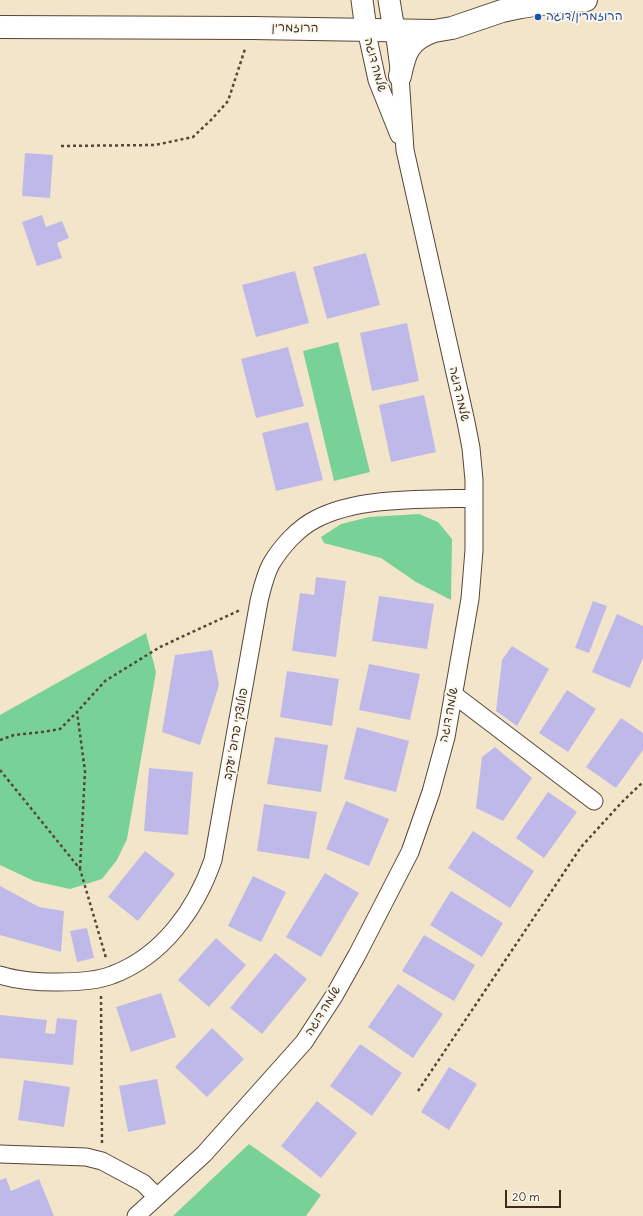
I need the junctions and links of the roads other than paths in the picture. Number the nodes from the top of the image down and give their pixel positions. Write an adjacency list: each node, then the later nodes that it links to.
1 (362, 0): 5 (street, שלמה דוגה)
2 (389, 0): 6 (street)
3 (586, 0): 7 (main road, הרוזמרין)
4 (0, 27): 5 (main road, הרוזמרין)
5 (366, 29): 6 (main road, הרוזמרין); 9 (street, שלמה דוגה)
6 (394, 30): 7 (main road, הרוזמרין); 8 (street, שלמה דוגה)
7 (434, 31): 8 (main road)
8 (400, 76): 9 (street, שלמה דוגה)
9 (405, 150): 10 (street, שלמה דוגה)
10 (474, 498): 11 (street, שלמה דוגה); 13 (street, פולוצקי פרופ' יעקב)
11 (453, 694): 12 (street); 15 (street, שלמה דוגה)
12 (594, 801)
13 (0, 975)
14 (0, 1154): 15 (street)
15 (157, 1197): 16 (street, שלמה דוגה)
16 (136, 1216)

